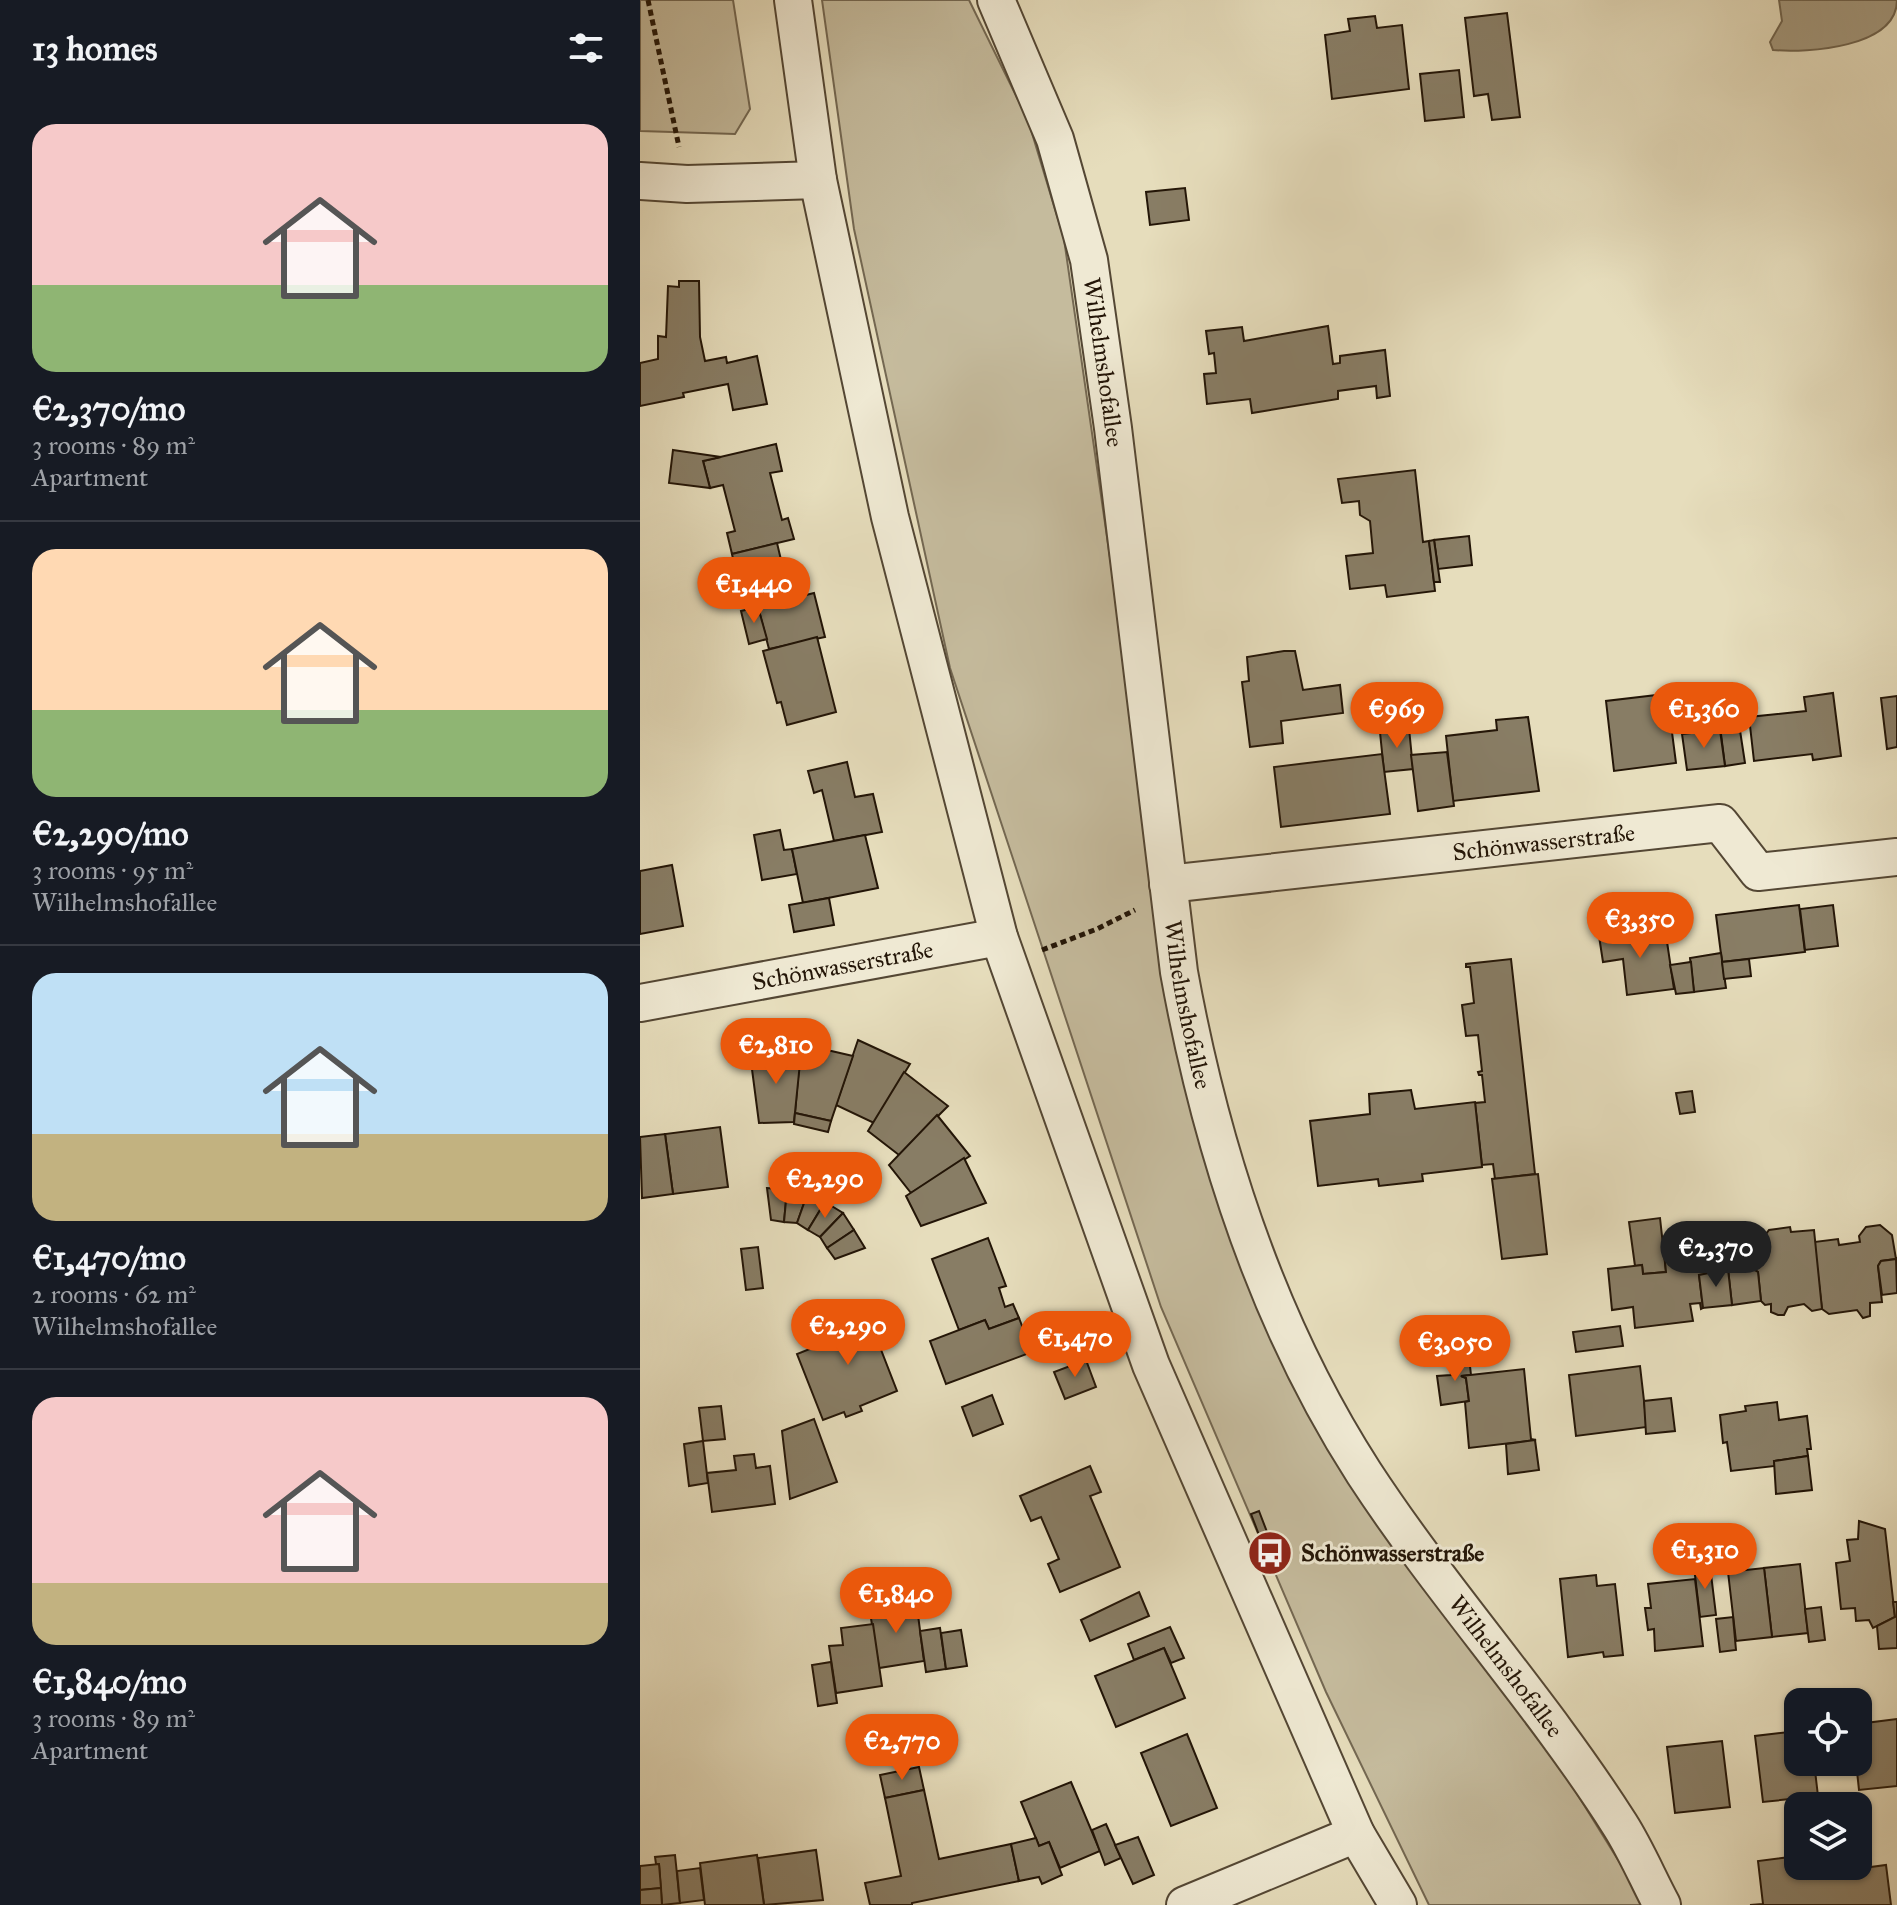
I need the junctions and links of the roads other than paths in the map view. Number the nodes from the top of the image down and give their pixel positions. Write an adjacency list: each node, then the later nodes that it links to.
1 (793, 0): 3 (street)
2 (996, 0): 6 (street, Wilhelmshofallee)
3 (818, 180): 4 (street); 7 (street)
4 (640, 181)
5 (1897, 857): 6 (street, Schönwasserstraße)
6 (1169, 892): 12 (street, Wilhelmshofallee)
7 (1003, 949): 8 (street, Schönwasserstraße); 9 (street)
8 (640, 1003)
9 (1356, 1834): 10 (street); 11 (street)
10 (1185, 1905)
11 (1398, 1905)
12 (1662, 1905)

